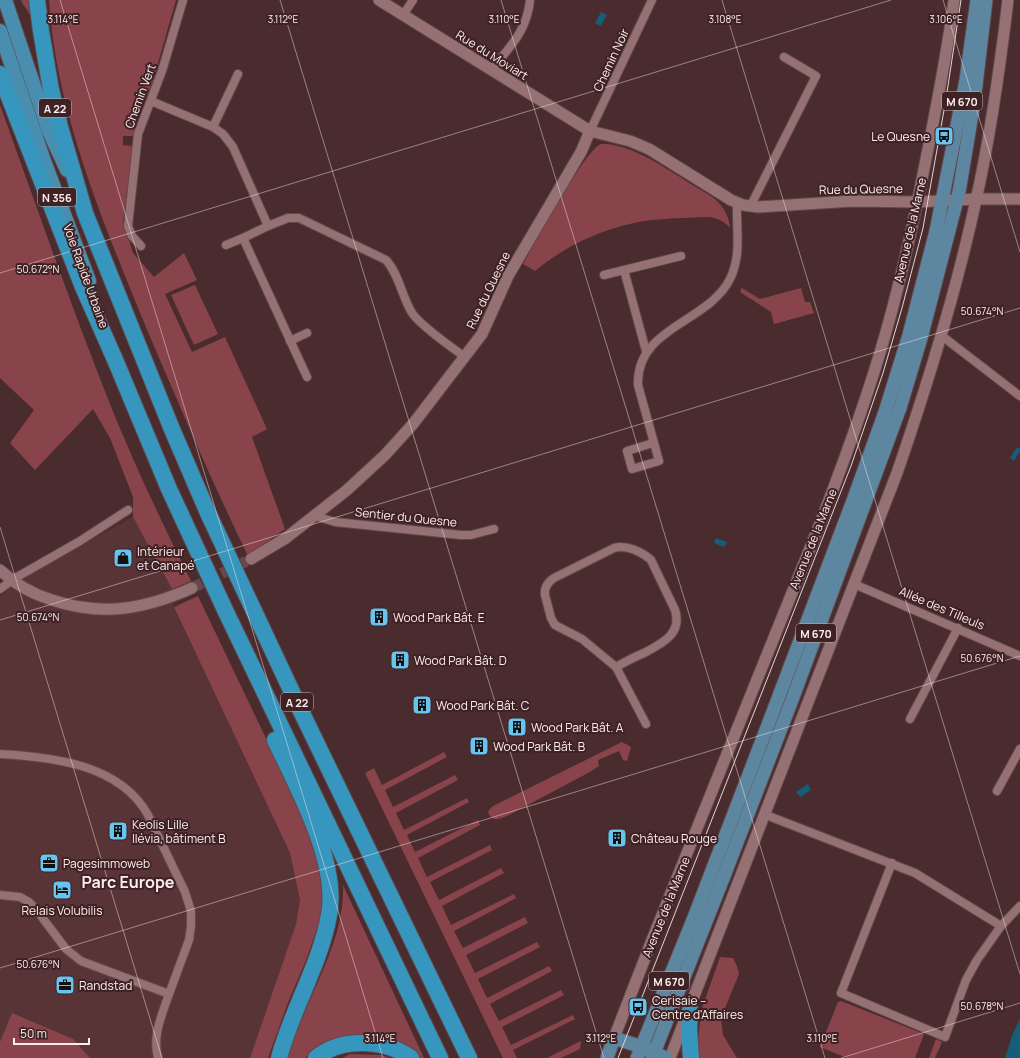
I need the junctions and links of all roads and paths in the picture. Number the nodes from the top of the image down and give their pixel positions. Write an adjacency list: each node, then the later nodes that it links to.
1 (5, 0): 28 (highway, Voie Rapide Urbaine / N 356)
2 (37, 0): 28 (highway, A 22)
3 (183, 0): 18 (street, Chemin Vert)
4 (379, 0): 12 (street, Rue du Moviart)
5 (413, 0): 12 (street)
6 (530, 0): 15 (street)
7 (652, 0): 20 (street, Chemin Noir)
8 (954, 0): 25 (street, Avenue de la Marne)
9 (977, 0): 24 (main road, Avenue de la Marne / M 670)
10 (986, 0): 23 (main road, M 670)
11 (1008, 0): 21 (street)
12 (403, 15): 15 (street, Rue du Moviart)
13 (0, 31): 41 (highway, Voie Rapide Urbaine / N 356)
14 (784, 57): 27 (street)
15 (491, 70): 20 (street, Rue du Moviart)
16 (0, 74): 41 (highway, A 22)
17 (238, 74): 19 (street)
18 (151, 101): 19 (street); 32 (street, Chemin Vert)
19 (213, 127): 29 (street)
20 (590, 131): 26 (street, Rue du Quesne); 40 (street, Rue du Quesne)
21 (977, 199): 22 (street, Rue du Quesne); 23 (street, Rue du Quesne); 37 (street)
22 (1020, 199)
23 (957, 200): 24 (street, Rue du Quesne); 71 (main road, M 670)
24 (942, 201): 25 (street, Rue du Quesne); 71 (main road, Avenue de la Marne / M 670)
25 (918, 202): 27 (street, Rue du Quesne); 70 (street, Avenue de la Marne)
26 (737, 203): 27 (street, Rue du Quesne); 39 (street)
27 (750, 206)
28 (86, 212): 77 (highway, A 22)
29 (268, 226): 30 (street); 40 (street)
30 (244, 238): 31 (street); 38 (street)
31 (226, 245)
32 (141, 246)
33 (682, 256): 34 (street)
34 (624, 270): 35 (street); 39 (street)
35 (604, 275)
36 (307, 333): 38 (street)
37 (942, 336): 43 (street); 51 (street)
38 (290, 340): 42 (street)
39 (646, 351): 44 (street)
40 (465, 357): 46 (street, Rue du Quesne)
41 (116, 362): 54 (highway, A 22)
42 (307, 377)
43 (1020, 396)
44 (653, 443)
45 (128, 510): 50 (street)
46 (315, 516): 47 (street, Sentier du Quesne); 48 (street, Rue du Quesne)
47 (494, 529)
48 (251, 559)
49 (0, 570): 50 (street)
50 (12, 580): 52 (street); 53 (street)
51 (854, 584): 55 (street, Allée des Tilleuls); 63 (street)
52 (192, 588)
53 (0, 590)
54 (226, 612): 73 (highway); 76 (highway, A 22)
55 (958, 628): 56 (street, Allée des Tilleuls); 58 (street)
56 (1020, 656)
57 (616, 667): 57 (street); 59 (street)
58 (910, 719)
59 (646, 724)
60 (1020, 749): 62 (street)
61 (0, 754): 68 (street)
62 (997, 791)
63 (766, 815): 64 (street); 69 (street)
64 (892, 863): 67 (street); 67 (street)
65 (0, 896): 68 (street)
66 (1020, 906): 67 (street)
67 (1001, 926)
68 (169, 994): 72 (street)
69 (690, 1010): 80 (street); 81 (highway)
70 (614, 1038): 71 (main road); 78 (main road, Avenue de la Marne)
71 (646, 1053): 79 (main road)
72 (158, 1058)
73 (279, 1058)
74 (316, 1058): 75 (highway)
75 (411, 1058)
76 (440, 1058)
77 (469, 1058)
78 (607, 1058)
79 (666, 1058)
80 (670, 1058)
81 (691, 1058)

